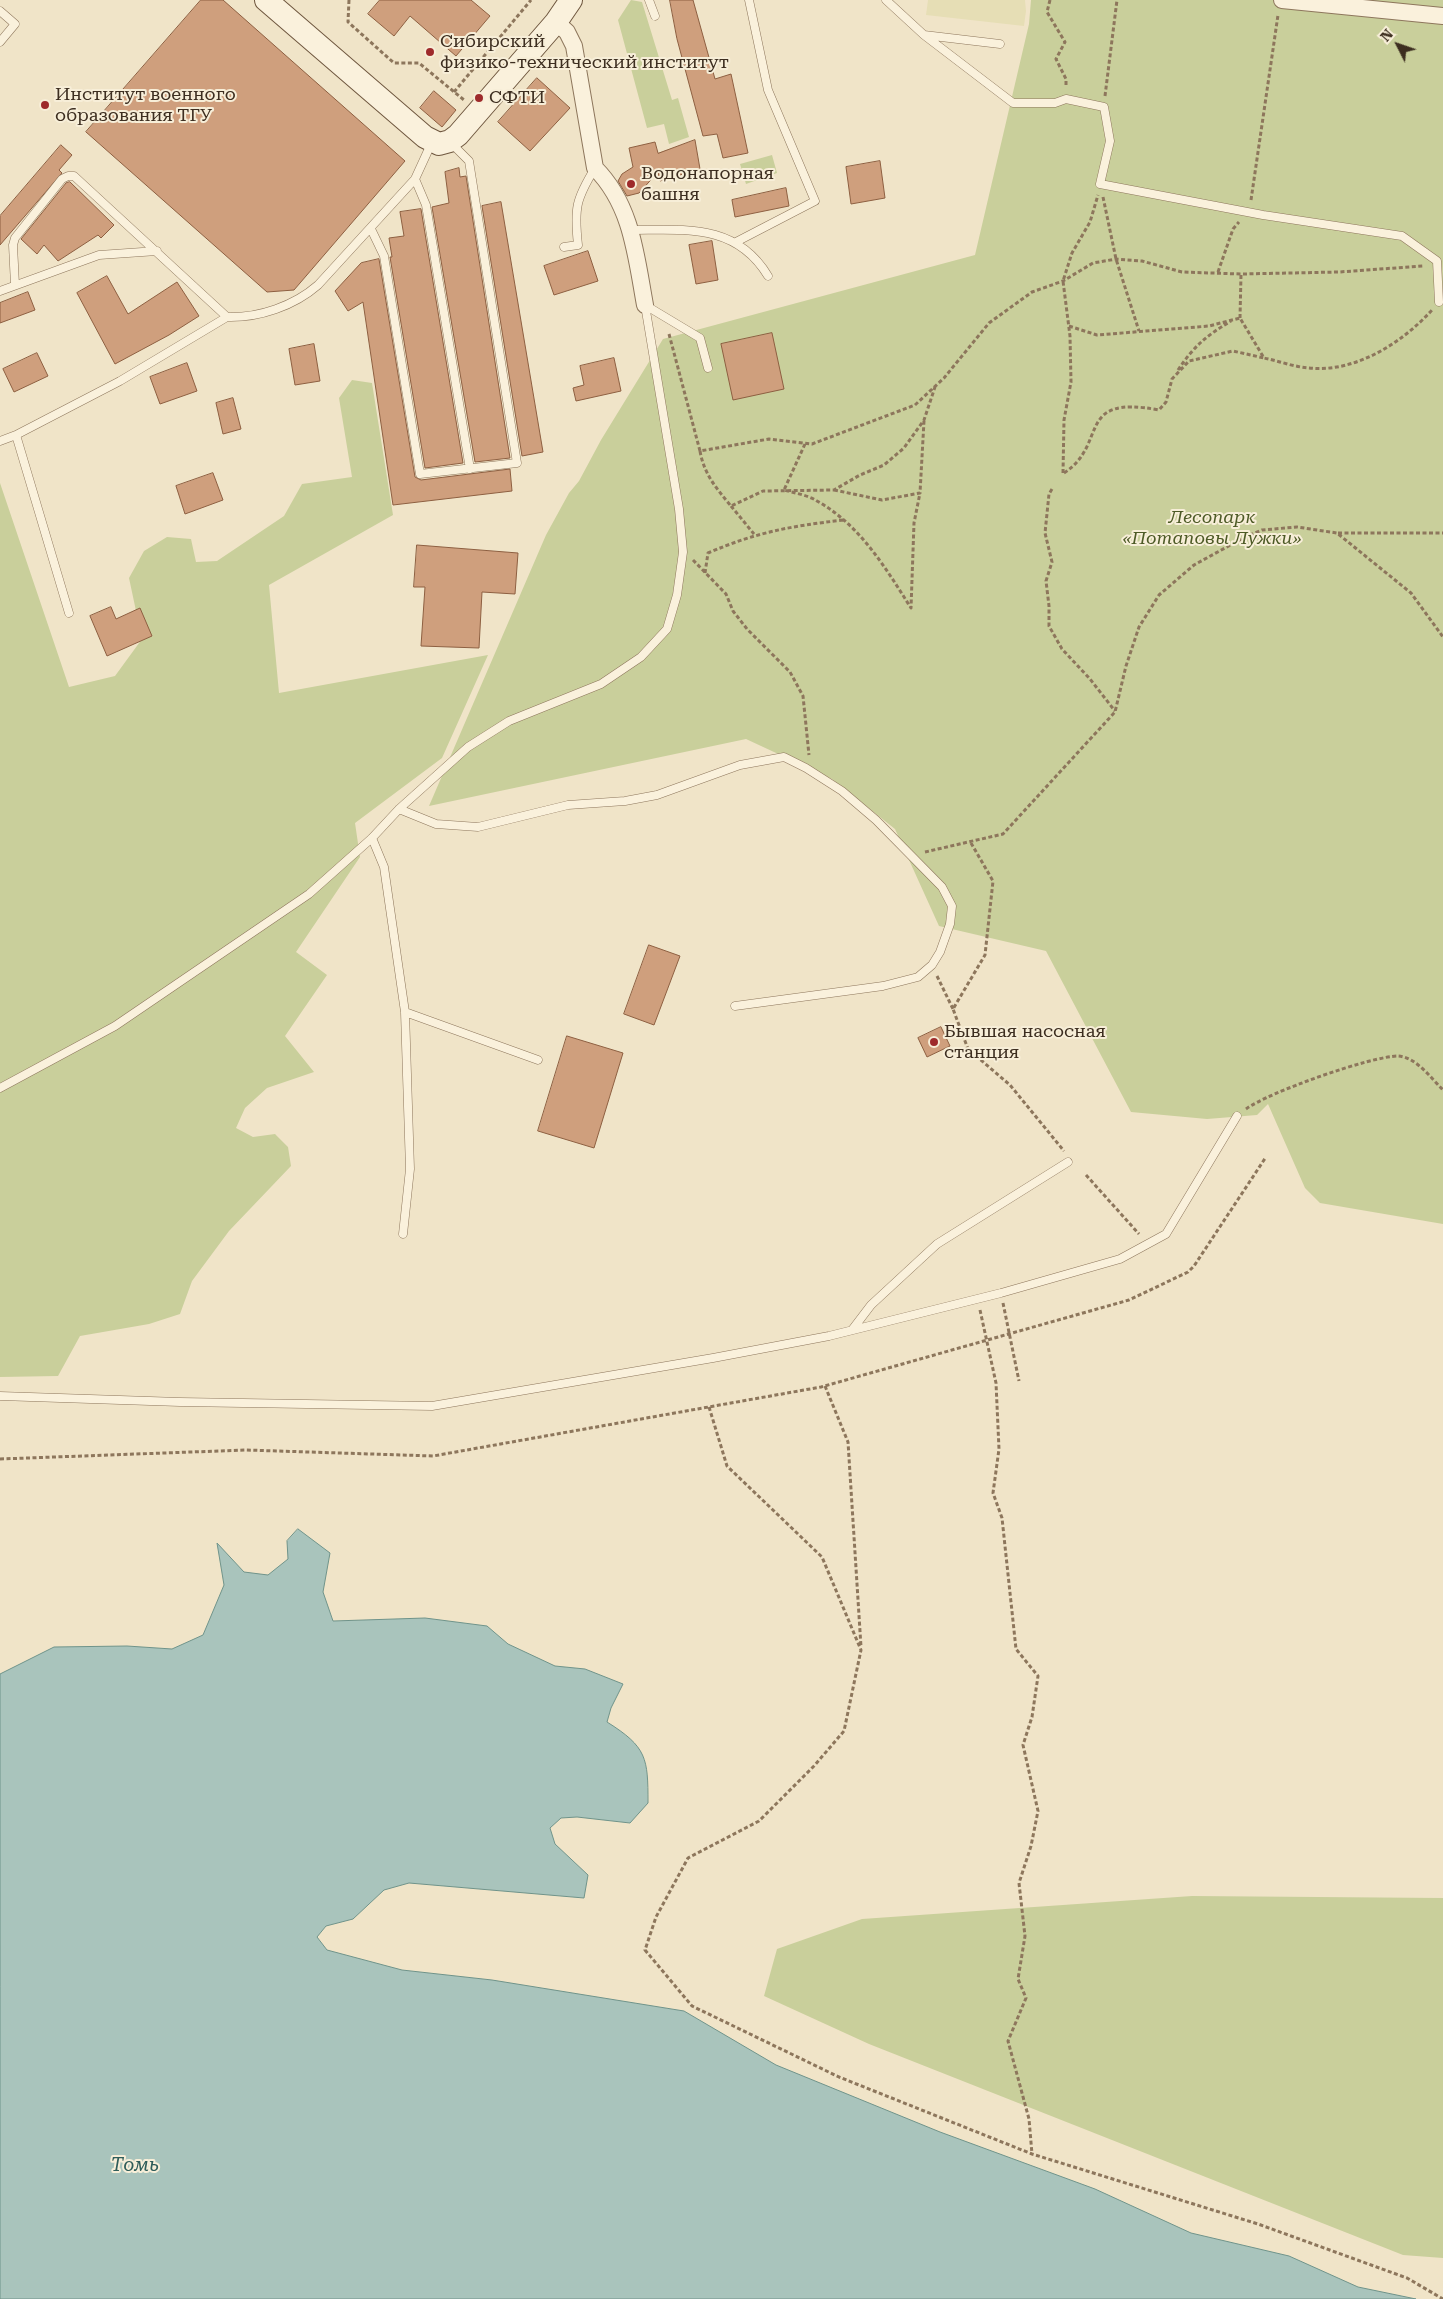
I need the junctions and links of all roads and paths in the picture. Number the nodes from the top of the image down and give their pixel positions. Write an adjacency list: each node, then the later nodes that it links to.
1 (266, 0): 22 (street)
2 (349, 0): 18 (path)
3 (530, 0): 18 (path)
4 (571, 0): 14 (street)
5 (649, 0): 12 (lane)
6 (749, 0): 29 (lane)
7 (886, 0): 15 (lane)
8 (1050, 0): 19 (path)
9 (1117, 0): 20 (path)
10 (1280, 5): 13 (street); 26 (path)
11 (0, 11): 16 (lane)
12 (655, 16)
13 (1443, 16)
14 (556, 22): 21 (street); 23 (street)
15 (924, 35): 17 (lane); 19 (lane)
16 (0, 42)
17 (1000, 44)
18 (454, 92): 21 (path)
19 (1066, 99): 20 (lane)
20 (1104, 107): 25 (lane)
21 (478, 112): 22 (street)
22 (441, 142): 24 (lane); 56 (lane)
23 (595, 168): 28 (street); 30 (lane)
24 (415, 179): 27 (lane); 56 (lane)
25 (1100, 184): 26 (lane); 32 (path); 37 (path)
26 (1247, 212): 33 (lane); 34 (path)
27 (370, 229): 42 (lane); 56 (lane)
28 (631, 230): 29 (lane); 41 (street)
29 (736, 242): 36 (lane)
30 (564, 247)
31 (157, 251): 38 (lane); 38 (lane); 42 (lane)
32 (1116, 259): 34 (path); 37 (path); 46 (path)
33 (1437, 261): 35 (path); 40 (lane)
34 (1218, 272): 35 (path)
35 (1241, 274): 44 (path)
36 (768, 276)
37 (1063, 281): 45 (path); 50 (path)
38 (15, 285): 39 (lane)
39 (0, 291)
40 (1439, 302): 47 (path)
41 (645, 305): 43 (lane); 66 (lane)
42 (226, 317): 52 (lane)
43 (664, 317): 48 (lane); 55 (path)
44 (1238, 319): 46 (path); 47 (path); 49 (path)
45 (1069, 326): 46 (path); 49 (path)
46 (1139, 331)
47 (1264, 358): 49 (path)
48 (708, 368)
49 (1172, 379)
50 (935, 386): 51 (path); 54 (path)
51 (924, 420): 59 (path); 60 (path)
52 (16, 435): 53 (lane); 68 (lane)
53 (0, 441)
54 (805, 444): 55 (path); 58 (path)
55 (700, 451): 61 (path)
56 (470, 469)
57 (1052, 489): 70 (path)
58 (784, 490): 59 (path); 61 (path); 62 (path)
59 (834, 490): 60 (path)
60 (920, 493): 62 (path)
61 (731, 506): 65 (path)
62 (845, 520): 65 (path)
63 (1337, 533): 64 (path); 69 (path); 70 (path)
64 (1443, 533)
65 (754, 534): 67 (path)
66 (683, 552): 67 (path); 72 (lane)
67 (705, 573): 71 (path)
68 (69, 613)
69 (1443, 637)
70 (1115, 712): 74 (path)
71 (806, 768): 72 (lane); 75 (lane)
72 (398, 809): 73 (lane)
73 (372, 838): 79 (lane); 81 (lane)
74 (970, 843): 75 (path); 78 (path)
75 (910, 855): 76 (lane)
76 (932, 966): 77 (lane); 78 (path)
77 (735, 1006)
78 (953, 1009): 85 (path)
79 (405, 1012): 80 (lane); 87 (lane)
80 (538, 1060)
81 (0, 1088)
82 (1443, 1090): 83 (path)
83 (1238, 1116): 88 (lane)
84 (1266, 1157): 92 (path)
85 (1068, 1159): 91 (lane)
86 (1086, 1175): 88 (path)
87 (403, 1234)
88 (1148, 1244): 89 (lane)
89 (1000, 1293): 90 (lane); 92 (path)
90 (978, 1297): 91 (lane); 93 (path)
91 (852, 1330): 96 (lane)
92 (1010, 1334): 93 (path); 94 (path)
93 (986, 1340): 95 (path); 100 (path)
94 (1019, 1381)
95 (825, 1386): 97 (path); 99 (path)
96 (0, 1396)
97 (709, 1407): 98 (path); 99 (path)
98 (0, 1459)
99 (861, 1650): 100 (path)
100 (1032, 2154): 101 (path)
101 (1443, 2299)

